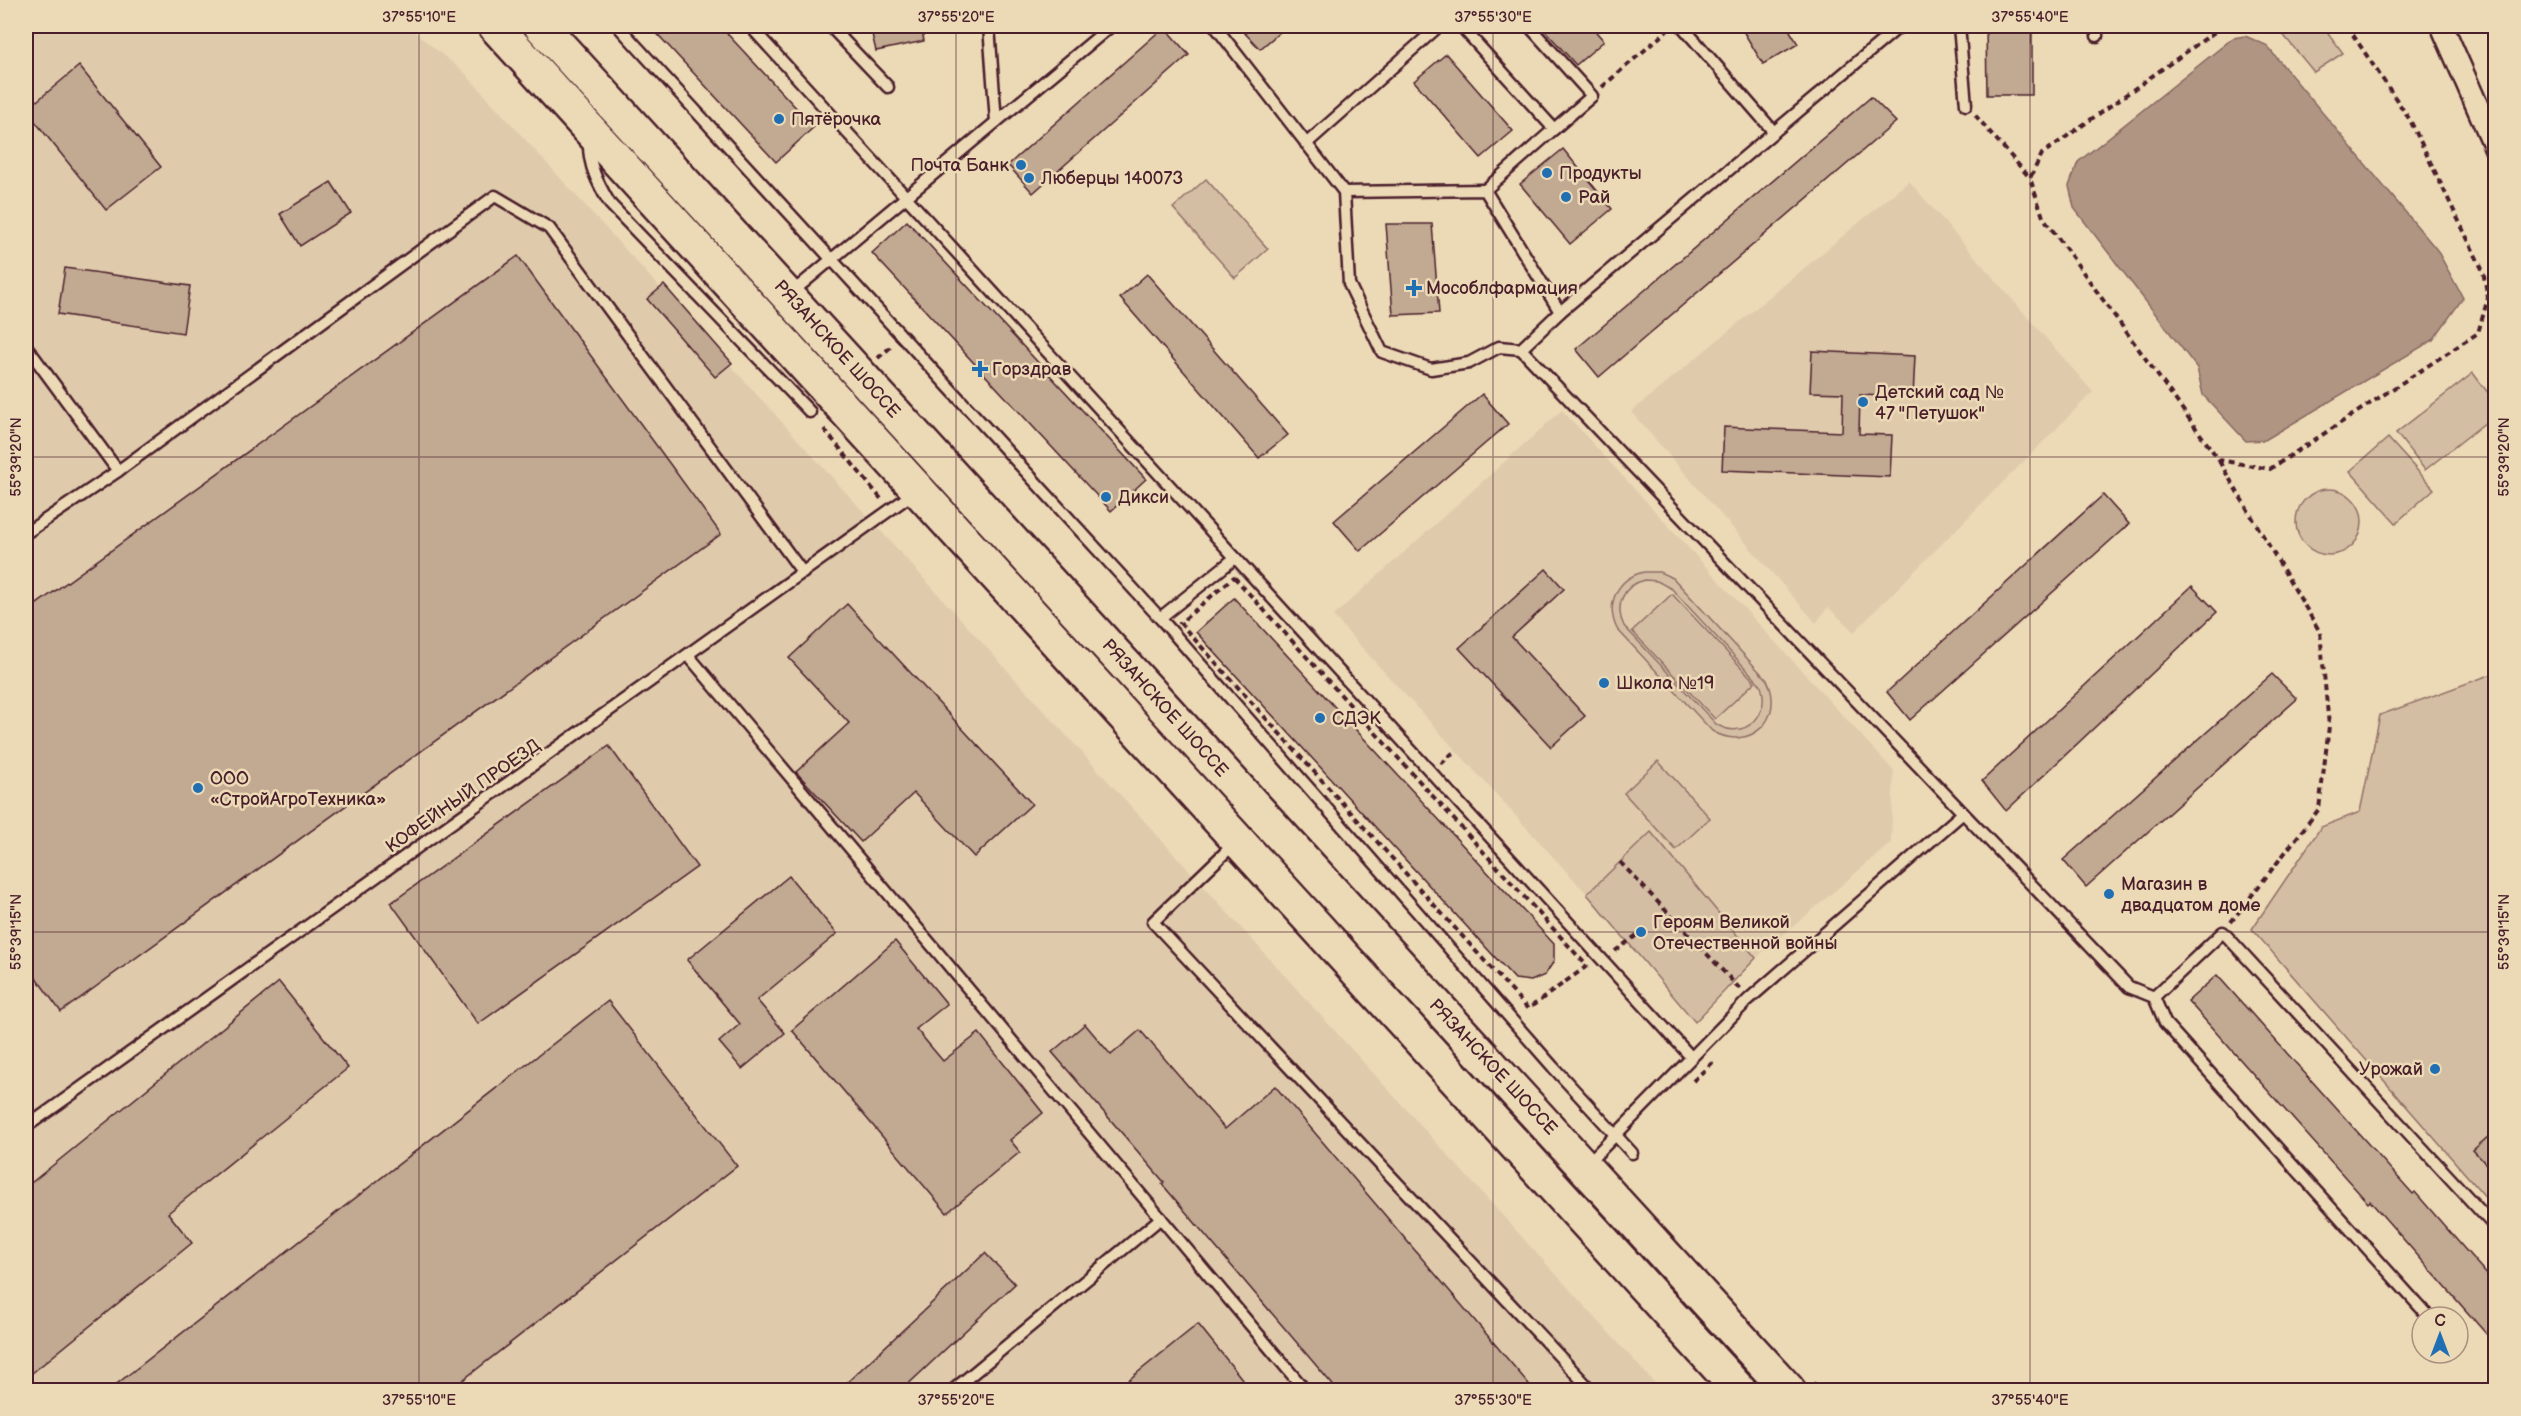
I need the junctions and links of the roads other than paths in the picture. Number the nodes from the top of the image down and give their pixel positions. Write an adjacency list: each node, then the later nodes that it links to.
1 (495, 26): 20 (main road, РЯЗАНСКОЕ ШОССЕ)
2 (541, 26): 28 (main road, РЯЗАНСКОЕ ШОССЕ)
3 (618, 26): 27 (lane)
4 (750, 26): 26 (lane)
5 (830, 26): 16 (lane)
6 (990, 26): 18 (lane)
7 (1111, 26): 18 (lane)
8 (1215, 26): 22 (lane)
9 (1439, 26): 22 (lane)
10 (1461, 26): 19 (lane)
11 (1529, 26): 19 (lane)
12 (1682, 26): 21 (lane)
13 (1902, 26): 21 (lane)
14 (1959, 26): 17 (lane)
15 (2442, 26): 23 (street)
16 (888, 87)
17 (1966, 105)
18 (996, 122): 26 (lane)
19 (1554, 129): 24 (lane)
20 (590, 130): 32 (lane); 34 (main road, РЯЗАНСКОЕ ШОССЕ)
21 (1774, 132): 29 (lane)
22 (1306, 144): 25 (lane)
23 (2496, 149)
24 (1485, 190): 25 (lane); 29 (lane)
25 (1344, 192): 31 (lane)
26 (907, 196): 27 (lane); 36 (lane)
27 (832, 259): 28 (lane); 38 (lane)
28 (788, 296): 47 (main road, РЯЗАНСКОЕ ШОССЕ)
29 (1560, 312): 31 (lane)
30 (26, 346): 33 (lane)
31 (1521, 349): 40 (lane)
32 (810, 412)
33 (118, 471): 35 (lane); 37 (lane)
34 (918, 490): 37 (lane, КОФЕЙНЫЙ ПРОЕЗД); 41 (main road, РЯЗАНСКОЕ ШОССЕ)
35 (26, 533)
36 (1235, 558): 38 (lane); 43 (lane)
37 (803, 573): 39 (lane, КОФЕЙНЫЙ ПРОЕЗД)
38 (1160, 618): 45 (lane)
39 (688, 655): 44 (lane, КОФЕЙНЫЙ ПРОЕЗД); 48 (lane)
40 (1963, 813): 42 (lane); 43 (lane)
41 (1237, 840): 51 (main road, РЯЗАНСКОЕ ШОССЕ); 54 (lane)
42 (2154, 997): 49 (lane); 50 (lane)
43 (1692, 1057): 45 (lane)
44 (26, 1127)
45 (1616, 1134): 46 (lane); 47 (lane)
46 (1632, 1154)
47 (1585, 1166): 55 (main road, РЯЗАНСКОЕ ШОССЕ)
48 (1161, 1218): 52 (lane); 53 (lane)
49 (2496, 1228)
50 (2418, 1305)
51 (1731, 1388)
52 (953, 1390)
53 (1305, 1390)
54 (1592, 1390)
55 (1788, 1390)

